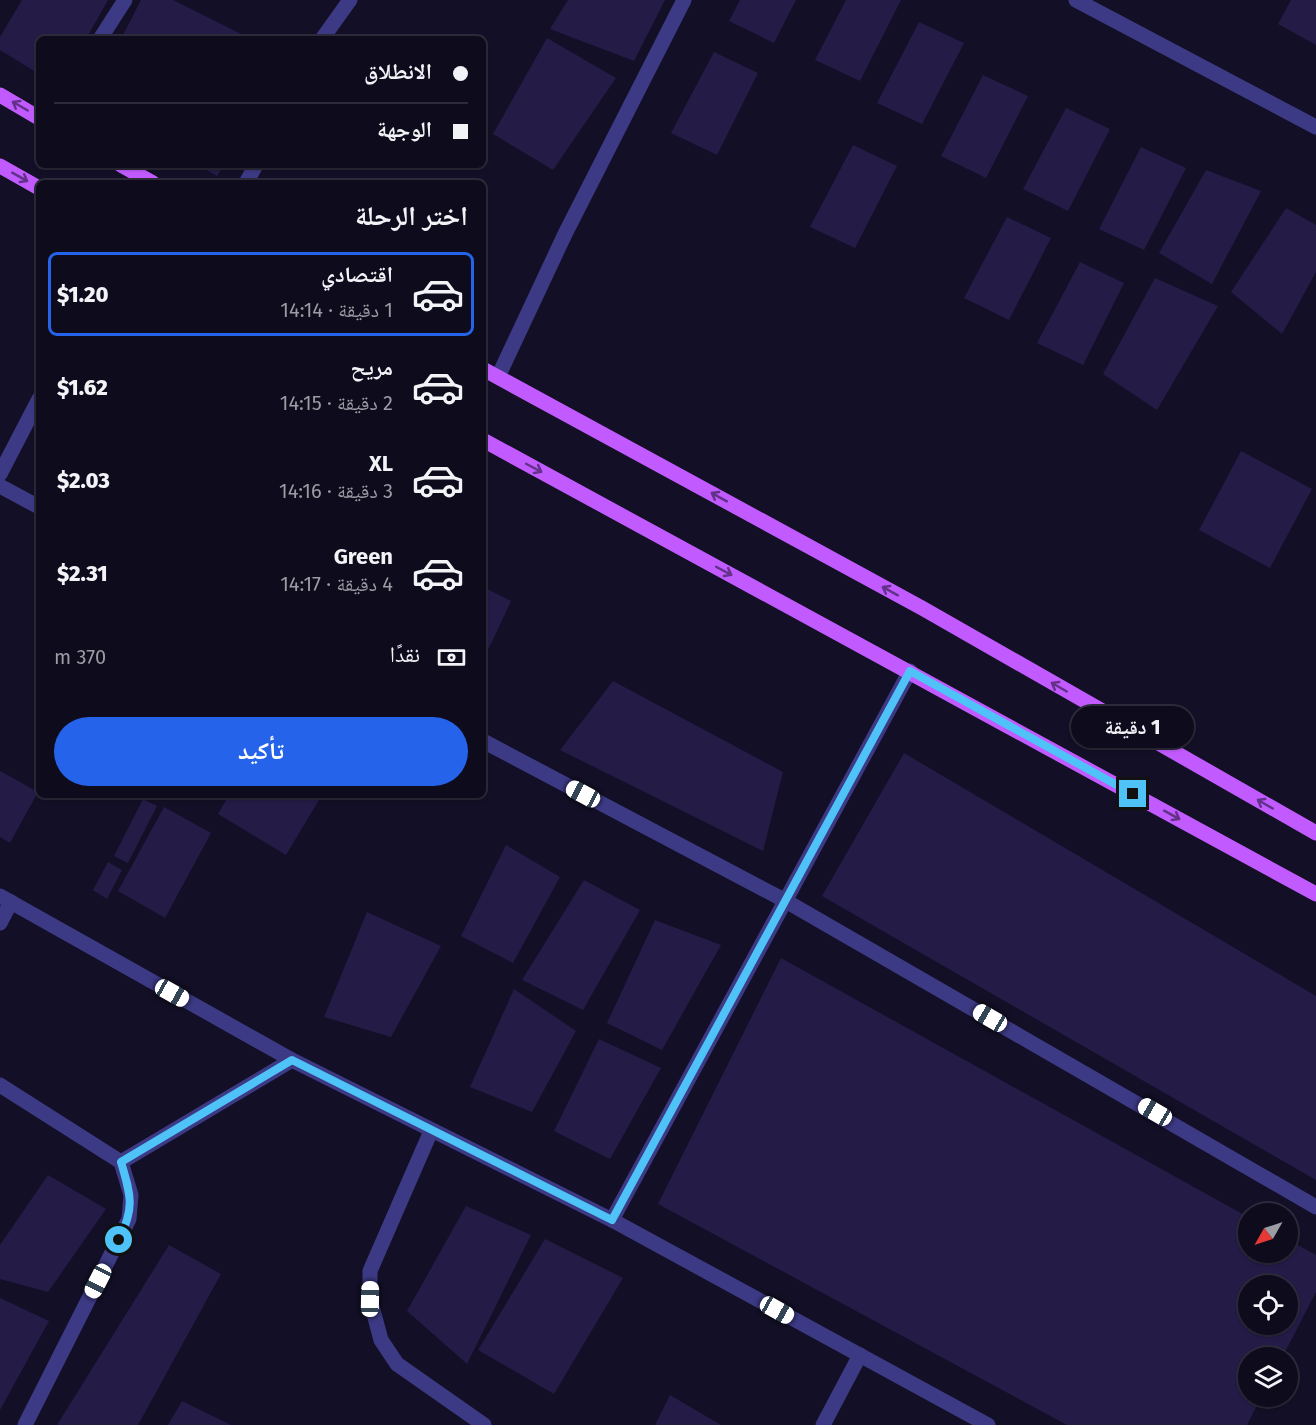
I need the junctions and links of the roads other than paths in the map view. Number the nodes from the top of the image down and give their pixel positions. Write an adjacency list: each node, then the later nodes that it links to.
1 (125, 0): 5 (street)
2 (350, 0): 6 (street)
3 (684, 0): 15 (street)
4 (1076, 0): 9 (street)
5 (102, 36)
6 (324, 36)
7 (0, 95): 8 (main road, one-way to 7)
8 (36, 116)
9 (1316, 127)
10 (0, 166): 13 (main road, one-way to 13)
11 (126, 168): 12 (main road)
12 (148, 180)
13 (36, 186)
14 (486, 371): 15 (main road)
15 (498, 377): 23 (main road, one-way to 15)
16 (36, 405): 18 (street)
17 (486, 442): 21 (main road, one-way to 21)
18 (0, 474)
19 (0, 486): 20 (street)
20 (36, 505)
21 (910, 671): 24 (main road, one-way to 24); 26 (street)
22 (486, 743): 26 (street)
23 (1316, 833)
24 (1316, 894)
25 (5, 899): 27 (street); 28 (street)
26 (784, 900): 32 (street); 33 (street)
27 (0, 923)
28 (292, 1060): 30 (street); 31 (street)
29 (0, 1084): 31 (street)
30 (431, 1131): 33 (street); 36 (street)
31 (121, 1162): 35 (street)
32 (1316, 1207)
33 (612, 1220): 34 (street)
34 (860, 1355): 37 (street); 38 (street)
35 (25, 1425)
36 (484, 1425)
37 (823, 1425)
38 (988, 1425)

